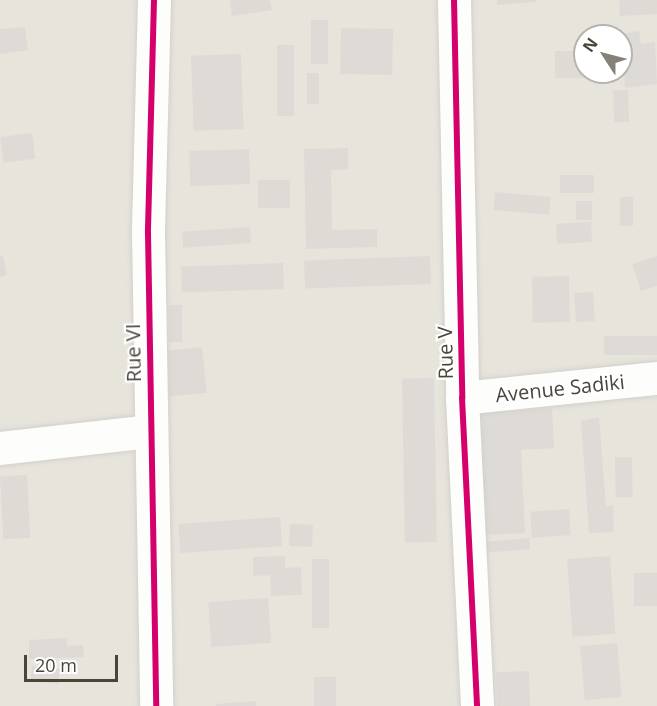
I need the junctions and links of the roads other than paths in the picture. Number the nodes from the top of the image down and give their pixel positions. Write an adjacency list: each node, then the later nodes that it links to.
1 (154, 0): 5 (street, Rue VI)
2 (454, 0): 4 (street, Rue V)
3 (657, 378): 4 (street, Avenue Sadiki)
4 (462, 398): 8 (street, Rue V)
5 (150, 431): 6 (street); 7 (street, Rue VI)
6 (0, 448)
7 (156, 706)
8 (477, 706)

